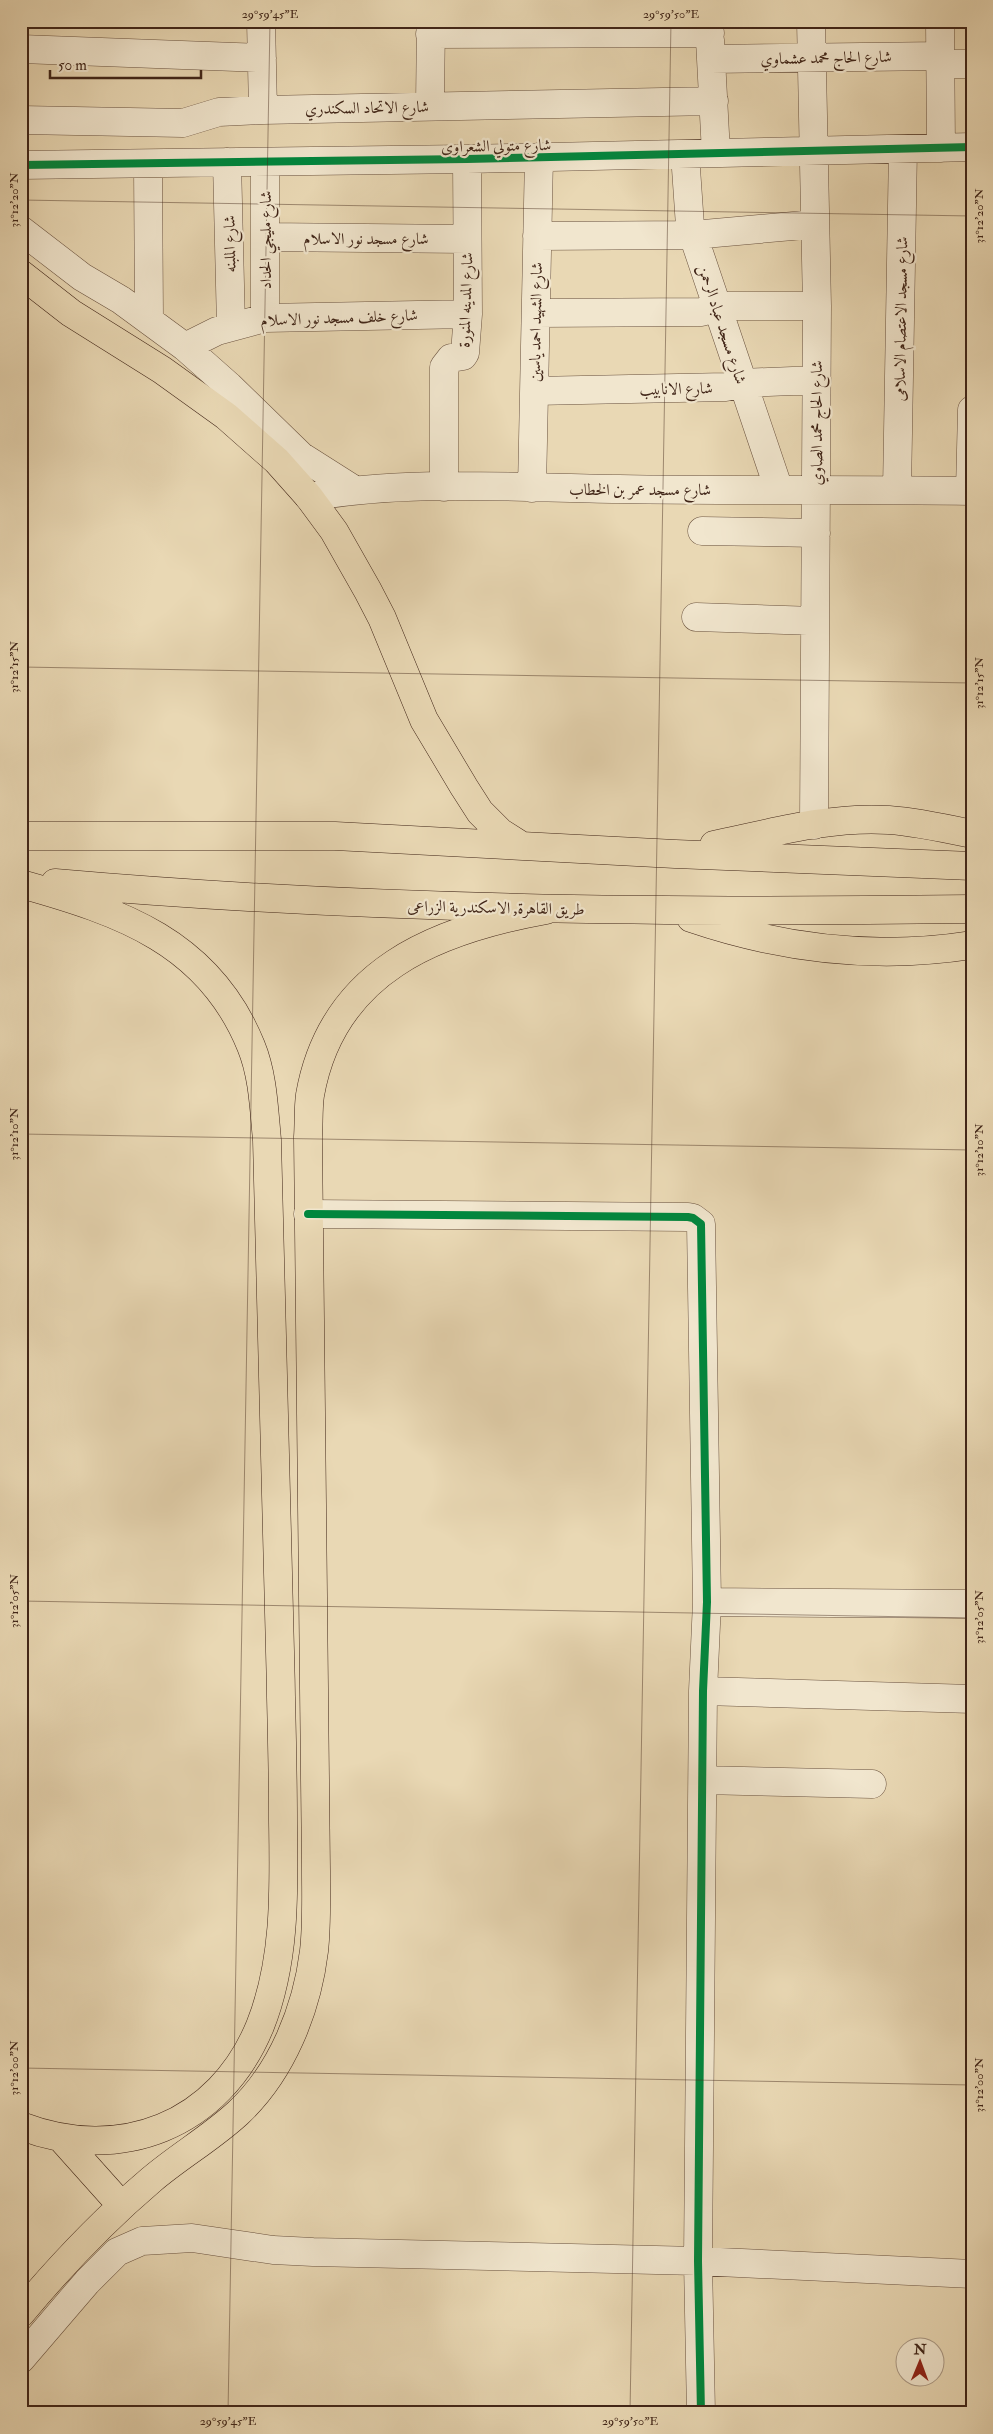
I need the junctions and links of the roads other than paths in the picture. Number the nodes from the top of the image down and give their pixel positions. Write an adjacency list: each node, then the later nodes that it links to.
1 (261, 21): 7 (street)
2 (811, 21): 8 (street, شارع الحاج محمد الصاوي)
3 (940, 21): 9 (street)
4 (431, 28): 5 (street, شارع الحاج محمد عشماوي); 12 (street)
5 (710, 38): 8 (street, شارع الحاج محمد عشماوي); 11 (street)
6 (21, 49): 7 (street)
7 (262, 58): 13 (street)
8 (812, 58): 9 (street, شارع الحاج محمد عشماوي); 18 (street, شارع الحاج محمد الصاوي)
9 (941, 60): 10 (street, شارع الحاج محمد عشماوي); 16 (street)
10 (972, 64)
11 (714, 101): 12 (street, شارع الاتحاد السكندري); 19 (street)
12 (430, 105): 13 (street, شارع الاتحاد السكندري)
13 (263, 110): 14 (street, شارع الاتحاد السكندري)
14 (21, 120)
15 (972, 147): 16 (street, شارع متولي الشعراوى)
16 (941, 148): 17 (street, شارع متولي الشعراوى)
17 (903, 149): 18 (street, شارع متولي الشعراوى); 51 (street, شارع مسجد الاعتصام الاسلامى)
18 (814, 151): 19 (street, شارع متولي الشعراوى); 27 (street, شارع الحاج محمد الصاوي)
19 (716, 153): 20 (street, شارع متولي الشعراوى)
20 (684, 154): 21 (street, شارع متولي الشعراوى); 29 (street, شارع مسجد عباد الرحمن)
21 (539, 157): 22 (street, شارع متولي الشعراوى); 30 (street, شارع الشهيد احمد ياسين)
22 (467, 159): 24 (street, شارع متولي الشعراوى); 32 (street, شارع المدينه المنورة)
23 (227, 162): 24 (street, شارع متولي الشعراوى); 25 (street, شارع متولي الشعراوى); 40 (street, شارع الملبنه)
24 (266, 162): 31 (street, شارع مليجي الحداد)
25 (148, 164): 26 (street, شارع متولي الشعراوى); 39 (street)
26 (21, 165)
27 (815, 224): 29 (street); 35 (street, شارع الحاج محمد الصاوي)
28 (21, 230): 39 (street)
29 (693, 235): 30 (street); 34 (street, شارع مسجد عباد الرحمن)
30 (537, 236): 36 (street, شارع الشهيد احمد ياسين)
31 (265, 237): 32 (street, شارع مسجد نور الاسلام); 38 (street, شارع مليجي الحداد)
32 (467, 239): 37 (street, شارع المدينه المنورة)
33 (21, 274): 53 (highway)
34 (716, 306): 35 (street); 36 (street); 43 (street, شارع مسجد عباد الرحمن)
35 (817, 306): 42 (street, شارع الحاج محمد الصاوي)
36 (536, 313): 44 (street, شارع الشهيد احمد ياسين)
37 (468, 314): 38 (street, شارع خلف مسجد نور الاسلام); 46 (street, شارع المدينه المنورة)
38 (265, 318): 40 (street, شارع خلف مسجد نور الاسلام)
39 (149, 320): 41 (street)
40 (230, 326): 41 (street, شارع خلف مسجد نور الاسلام)
41 (185, 347): 48 (street)
42 (817, 380): 43 (street, شارع الانابيب); 49 (street, شارع الحاج محمد الصاوي)
43 (742, 383): 44 (street, شارع الانابيب); 50 (street, شارع مسجد عباد الرحمن)
44 (534, 391): 47 (street, شارع الشهيد احمد ياسين)
45 (972, 410): 52 (street)
46 (444, 487): 47 (street, شارع مسجد عمر بن الخطاب); 48 (street, شارع مسجد عمر بن الخطاب)
47 (532, 488): 50 (street, شارع مسجد عمر بن الخطاب)
48 (354, 489): 53 (street, شارع مسجد عمر بن الخطاب)
49 (816, 489): 50 (street, شارع مسجد عمر بن الخطاب); 51 (street, شارع مسجد عمر بن الخطاب); 55 (street, شارع الحاج محمد الصاوي)
50 (779, 490)
51 (897, 490): 52 (street, شارع مسجد عمر بن الخطاب)
52 (971, 490)
53 (309, 497): 61 (highway)
54 (702, 531): 55 (street)
55 (816, 533): 57 (street, شارع الحاج محمد الصاوي)
56 (696, 616): 57 (street)
57 (815, 621): 58 (street, شارع الحاج محمد الصاوي)
58 (814, 826): 59 (highway); 62 (highway)
59 (972, 834)
60 (21, 836): 61 (highway)
61 (522, 846): 62 (highway)
62 (675, 854): 63 (highway)
63 (972, 866)
64 (21, 880): 67 (highway, طريق القاهرة, الاسكندرية الزراعى)
65 (21, 884): 72 (highway)
66 (972, 909): 68 (highway, طريق القاهرة, الاسكندرية الزراعى)
67 (546, 910): 68 (highway, طريق القاهرة, الاسكندرية الزراعى); 70 (highway)
68 (668, 910): 69 (highway)
69 (972, 945)
70 (308, 1214): 71 (highway); 73 (street)
71 (311, 1425): 72 (highway); 81 (highway)
72 (276, 1426): 80 (highway)
73 (707, 1602): 74 (street); 75 (street)
74 (972, 1604)
75 (703, 1691): 76 (street); 77 (street)
76 (972, 1699)
77 (703, 1780): 78 (street); 82 (street)
78 (872, 1784)
79 (21, 2126): 80 (highway)
80 (62, 2139): 81 (highway)
81 (121, 2205): 84 (highway)
82 (698, 2261): 83 (street); 85 (street); 86 (street)
83 (972, 2274)
84 (21, 2313)
85 (21, 2359)
86 (701, 2413)

